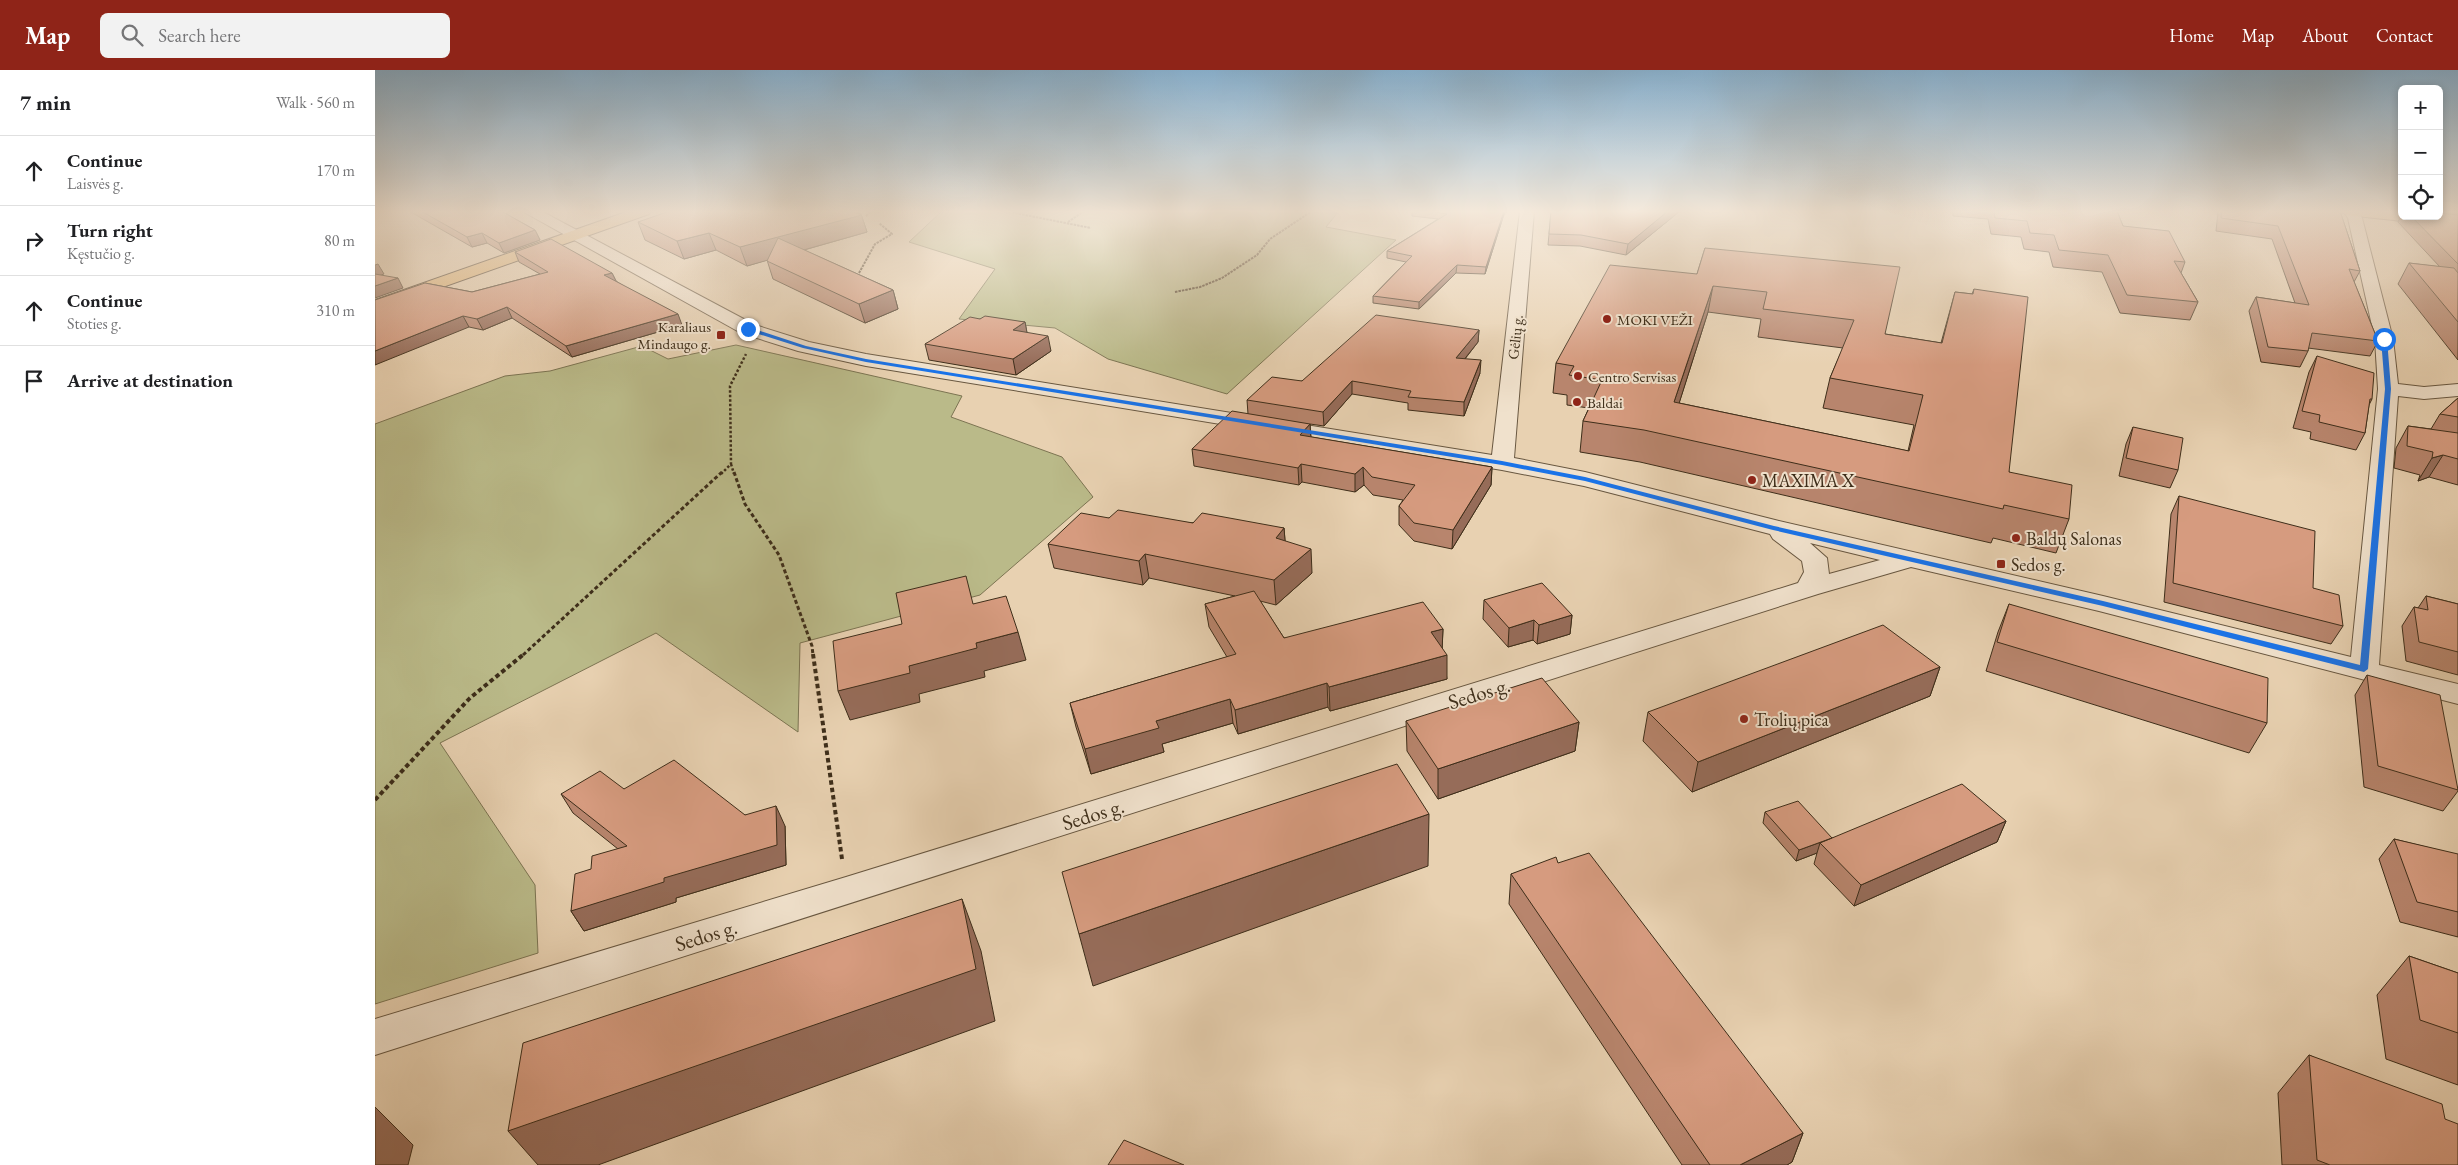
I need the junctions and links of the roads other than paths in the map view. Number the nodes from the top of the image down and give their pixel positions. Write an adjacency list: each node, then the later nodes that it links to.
1 (497, 262): 5 (main road)
2 (623, 262): 8 (street)
3 (1523, 262): 8 (street, Gėlių g.)
4 (2366, 262): 6 (street)
5 (375, 306)
6 (2388, 389): 7 (street); 12 (street)
7 (2458, 390)
8 (1502, 463): 9 (street)
9 (1773, 528): 10 (street); 11 (street)
10 (1907, 559): 11 (street, Sedos g.); 12 (street)
11 (1809, 588): 14 (street, Sedos g.)
12 (2364, 669): 13 (street)
13 (2458, 694)
14 (375, 1037)

